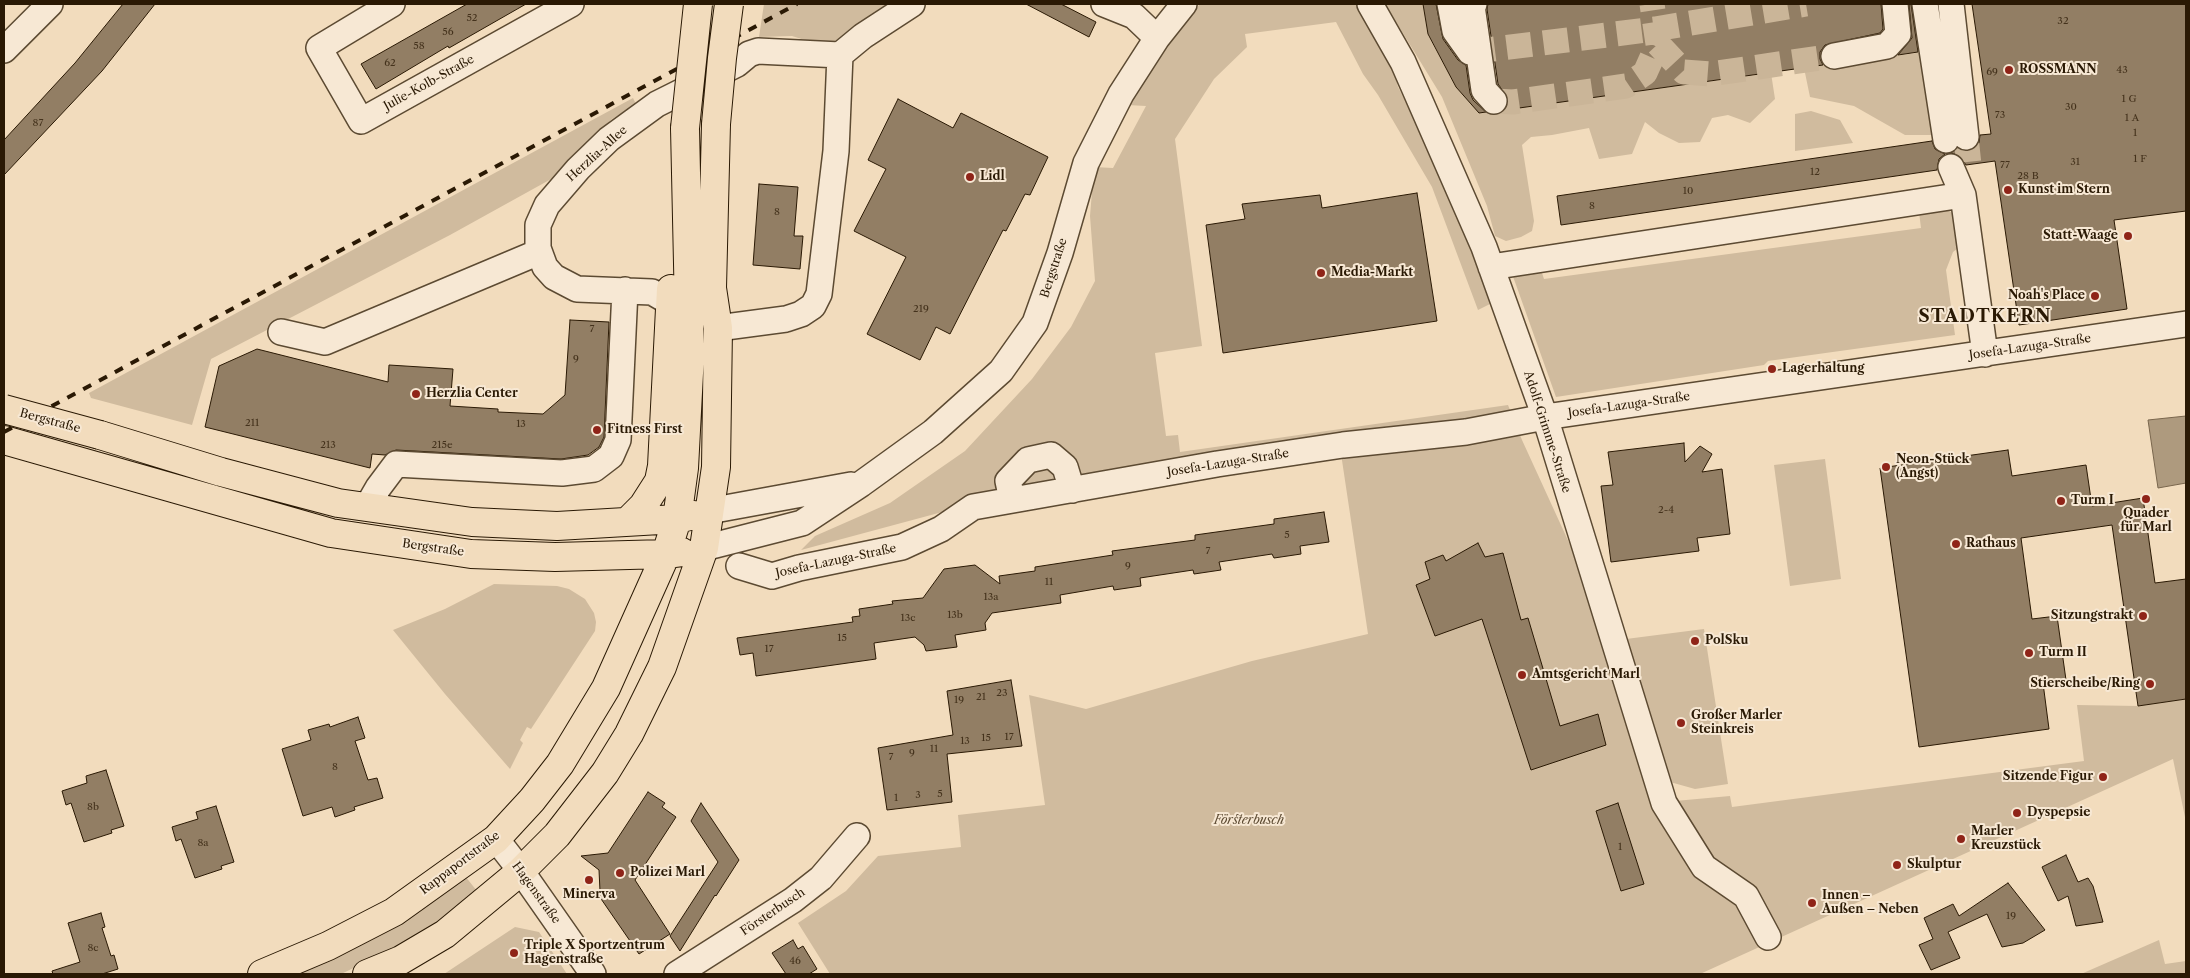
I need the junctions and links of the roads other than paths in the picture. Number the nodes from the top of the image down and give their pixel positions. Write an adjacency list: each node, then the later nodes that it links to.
1 (50, 4): 17 (street)
2 (392, 4): 3 (street, Julie-Kolb-Straße)
3 (571, 4)
4 (698, 4): 27 (main road, bridge)
5 (729, 4): 29 (main road, bridge)
6 (912, 4): 19 (street)
7 (1104, 4): 15 (street)
8 (1184, 4): 16 (street, Bergstraße)
9 (1370, 4): 25 (street, Adolf-Grimme-Straße)
10 (1450, 4): 18 (street)
11 (1474, 4): 21 (street)
12 (1895, 4): 20 (street)
13 (1925, 4): 14 (street)
14 (1951, 4)
15 (1143, 11): 16 (street)
16 (1157, 38): 35 (street, Bergstraße)
17 (4, 50)
18 (1470, 52)
19 (840, 55): 24 (street, Herzlia-Allee); 29 (street)
20 (1834, 56)
21 (1494, 102)
22 (1960, 166): 23 (street)
23 (1963, 195): 25 (street); 31 (street)
24 (539, 252): 26 (street, Herzlia-Allee); 30 (street)
25 (1491, 267): 33 (street, Adolf-Grimme-Straße)
26 (625, 290): 27 (street, Herzlia-Allee); 38 (street)
27 (679, 307): 40 (main road); 41 (main road)
28 (2186, 324): 31 (street, Josefa-Lazuga-Straße)
29 (718, 328): 39 (main road)
30 (281, 332)
31 (1985, 354): 33 (street, Josefa-Lazuga-Straße)
32 (4, 409): 38 (main road, Bergstraße, bridge)
33 (1545, 417): 36 (street, Josefa-Lazuga-Straße); 48 (street, Adolf-Grimme-Straße)
34 (4, 440): 43 (main road, Bergstraße)
35 (861, 484): 39 (street, Bergstraße); 42 (street, Bergstraße)
36 (1072, 490): 37 (street, Josefa-Lazuga-Straße); 37 (street)
37 (1012, 500): 44 (street, Josefa-Lazuga-Straße)
38 (367, 508): 41 (main road, Bergstraße)
39 (709, 511): 40 (main road, Bergstraße); 42 (main road)
40 (677, 519): 41 (main road, Bergstraße); 43 (main road)
41 (628, 521)
42 (704, 548): 43 (main road, Bergstraße); 47 (main road)
43 (666, 554): 46 (main road, Rappaportstraße)
44 (739, 566)
45 (857, 836): 52 (street, Försterbusch)
46 (496, 838): 47 (street, Hagenstraße); 49 (main road, Rappaportstraße)
47 (522, 871): 50 (main road); 51 (street, Hagenstraße)
48 (1768, 937)
49 (262, 974)
50 (367, 974)
51 (592, 974)
52 (677, 974)

